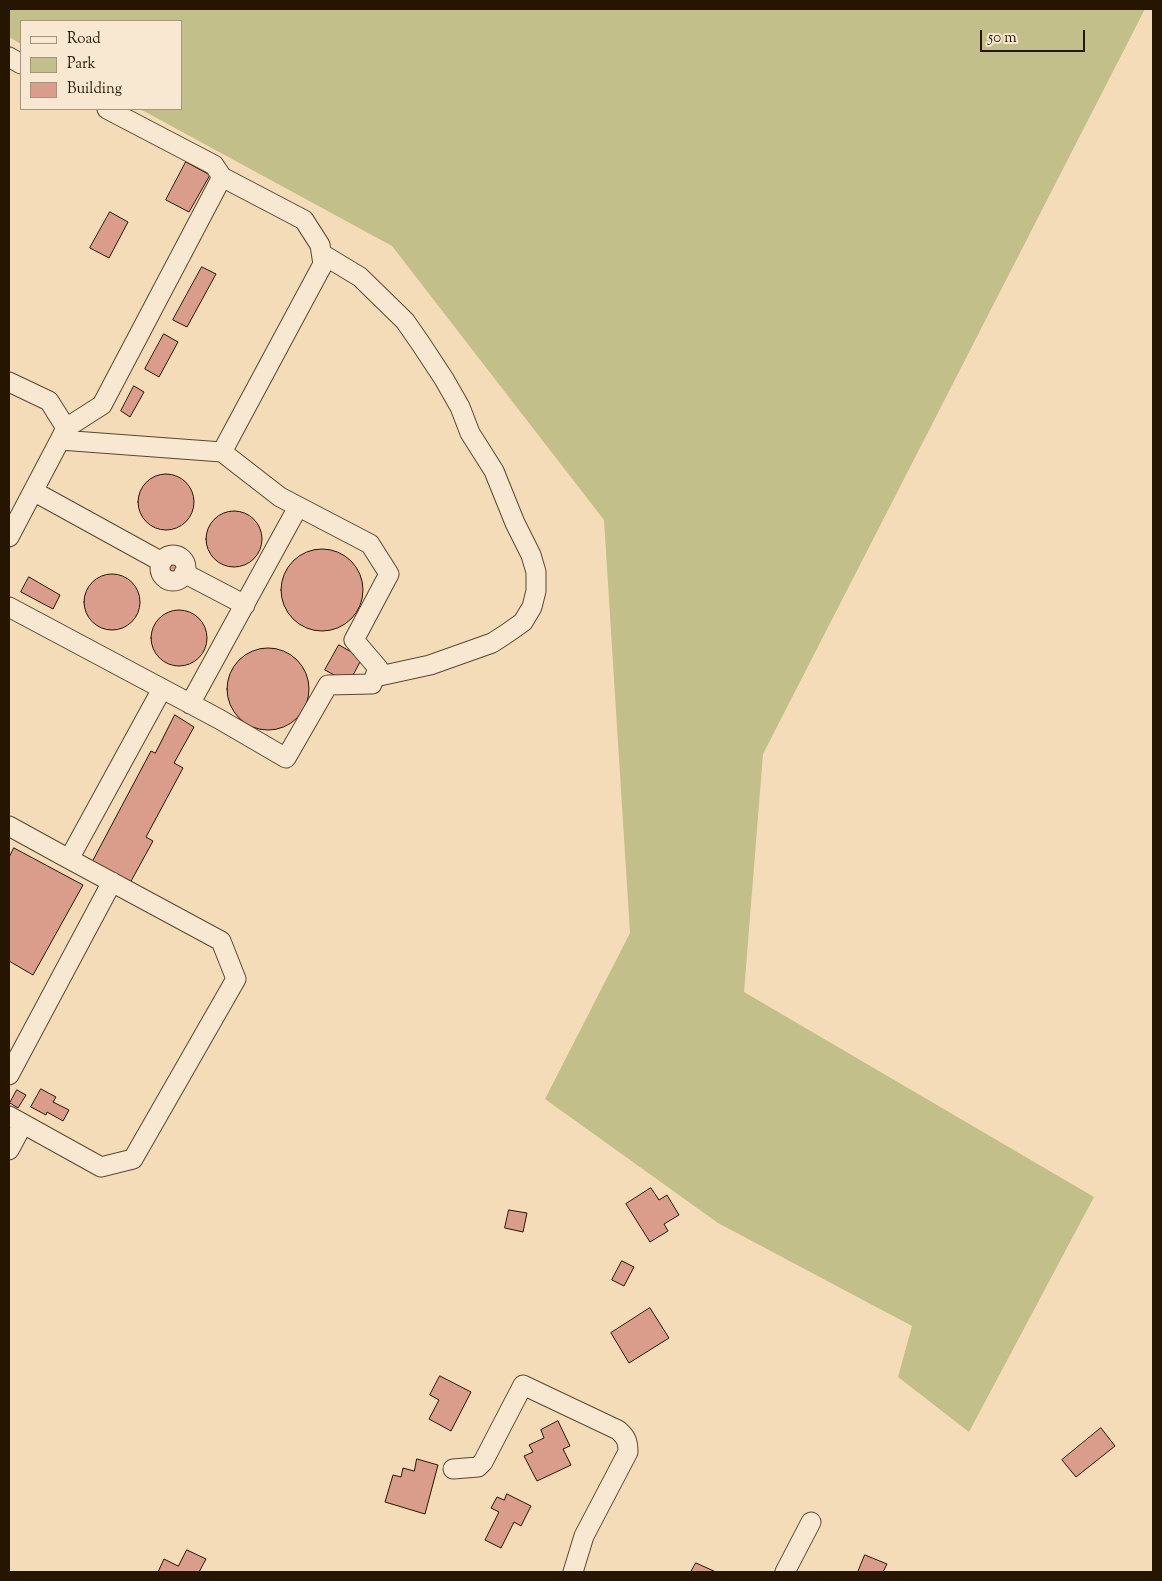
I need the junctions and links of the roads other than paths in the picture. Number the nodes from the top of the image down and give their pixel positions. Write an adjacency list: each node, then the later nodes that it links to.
1 (9, 57): 2 (street)
2 (20, 63)
3 (109, 110): 4 (street)
4 (222, 177): 5 (street); 7 (street)
5 (322, 254): 8 (street); 14 (street)
6 (9, 382): 7 (street)
7 (63, 434): 8 (street); 9 (street)
8 (222, 452): 10 (street)
9 (33, 491): 11 (street); 12 (street)
10 (298, 507): 12 (street); 14 (street)
11 (9, 537)
12 (245, 605): 16 (street)
13 (9, 608): 15 (street)
14 (375, 677): 16 (street)
15 (162, 689): 16 (street); 18 (street)
16 (190, 704)
17 (9, 826): 18 (street)
18 (69, 859): 19 (street)
19 (112, 882): 20 (street); 21 (street)
20 (9, 1075)
21 (16, 1120): 22 (street)
22 (9, 1150)
23 (454, 1469): 25 (street)
24 (811, 1522): 26 (street)
25 (573, 1572)
26 (785, 1572)

